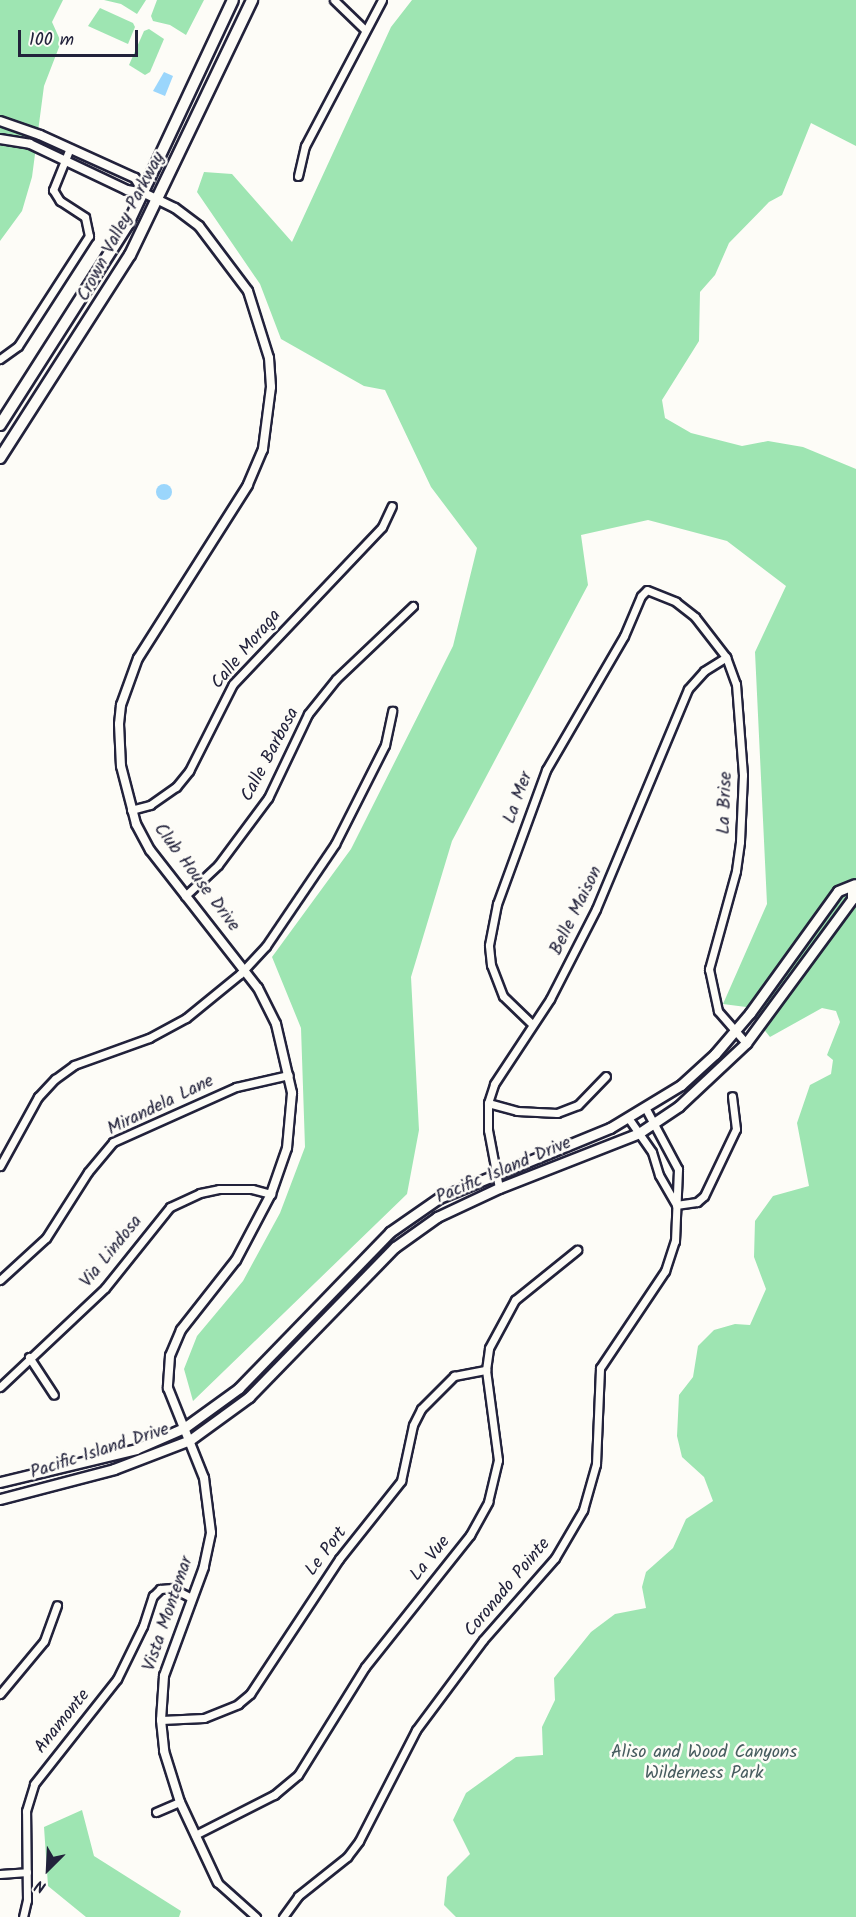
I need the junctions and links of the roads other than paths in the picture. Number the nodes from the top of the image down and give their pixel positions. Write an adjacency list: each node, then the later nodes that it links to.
1 (233, 0): 11 (main road, Crown Valley Parkway)
2 (252, 0): 12 (main road, Crown Valley Parkway)
3 (334, 0): 5 (street)
4 (382, 0): 5 (street)
5 (365, 30): 10 (street)
6 (0, 121): 8 (street, Club House Drive)
7 (0, 139): 9 (street, Club House Drive)
8 (70, 148): 9 (street); 11 (street, Club House Drive)
9 (66, 159): 11 (street, Club House Drive); 13 (street)
10 (298, 176)
11 (144, 193): 12 (street, Club House Drive); 14 (main road, Crown Valley Parkway)
12 (158, 200): 15 (main road, Crown Valley Parkway); 21 (street, Club House Drive)
13 (0, 358)
14 (0, 425)
15 (0, 458)
16 (392, 506): 21 (street, Calle Moraga)
17 (647, 590): 19 (street, La Brise); 25 (street, La Mer)
18 (413, 606): 23 (street, Calle Barbosa)
19 (726, 657): 25 (street, Belle Maison); 26 (street, La Brise)
20 (392, 711): 24 (street)
21 (131, 810): 23 (street, Club House Drive)
22 (854, 886): 26 (main road, Pacific Island Drive); 27 (main road, Pacific Island Drive)
23 (185, 896): 24 (street, Club House Drive)
24 (243, 968): 28 (street, Club House Drive); 36 (street)
25 (532, 1024): 31 (street, Belle Maison)
26 (734, 1032): 27 (street, La Brise); 32 (main road, Pacific Island Drive)
27 (746, 1043): 34 (main road, Pacific Island Drive)
28 (289, 1075): 39 (street, Club House Drive); 42 (street, Mirandela Lane)
29 (606, 1076): 31 (street)
30 (732, 1096): 40 (street)
31 (488, 1103): 37 (street, Belle Maison)
32 (646, 1109): 33 (main road, Pacific Island Drive); 34 (street, Coronado Pointe)
33 (629, 1119): 35 (street, Coronado Pointe); 37 (main road, Pacific Island Drive)
34 (653, 1123): 35 (main road, Pacific Island Drive); 40 (street, Coronado Pointe)
35 (639, 1133): 38 (main road, Pacific Island Drive); 40 (street, Coronado Pointe)
36 (0, 1166)
37 (494, 1173): 38 (street, Belle Maison); 47 (main road, Pacific Island Drive)
38 (499, 1188): 48 (main road, Pacific Island Drive)
39 (271, 1194): 43 (street, Via Lindosa); 47 (street, Club House Drive)
40 (676, 1205): 63 (street, Coronado Pointe)
41 (577, 1250): 44 (street, La Vue)
42 (0, 1280)
43 (29, 1357): 45 (street, Via Lindosa); 46 (street)
44 (486, 1370): 54 (street, Le Port); 57 (street, La Vue)
45 (0, 1387)
46 (54, 1395)
47 (184, 1428): 48 (street, Club House Drive); 49 (main road, Pacific Island Drive)
48 (190, 1440): 50 (main road, Pacific Island Drive); 51 (street, Vista Montemar)
49 (0, 1482)
50 (0, 1499)
51 (190, 1597): 54 (street, Vista Montemar); 58 (street, Anamonte)
52 (57, 1605): 53 (street)
53 (0, 1694)
54 (161, 1720): 55 (street, Vista Montemar)
55 (180, 1802): 56 (street); 57 (street, Vista Montemar)
56 (156, 1812)
57 (195, 1835): 60 (street, Vista Montemar)
58 (27, 1872): 59 (street); 61 (street, Anamonte)
59 (0, 1874)
60 (218, 1883): 62 (street, Vista Montemar)
61 (23, 1917)
62 (256, 1917)
63 (282, 1917)

